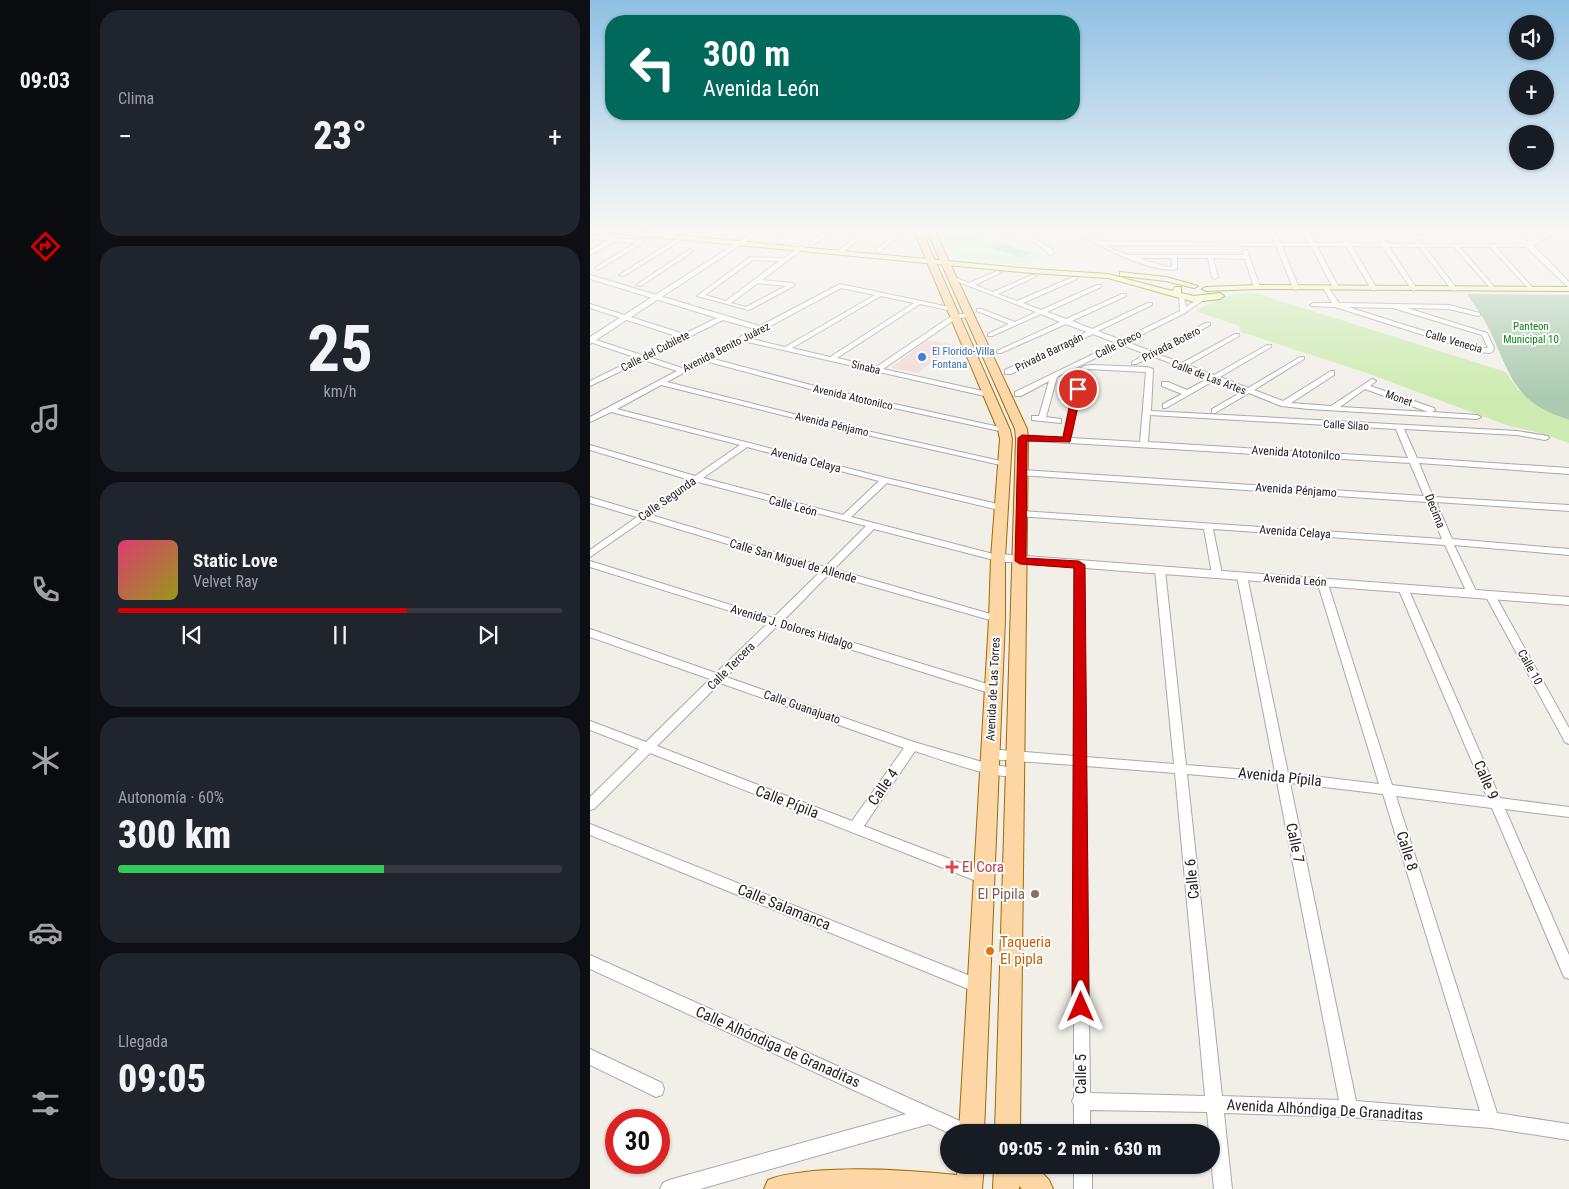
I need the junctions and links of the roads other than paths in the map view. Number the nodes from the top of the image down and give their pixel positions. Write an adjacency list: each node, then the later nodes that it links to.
1 (619, 286): 36 (street)
2 (675, 286): 36 (street)
3 (713, 286): 38 (street)
4 (750, 286): 38 (street)
5 (789, 286): 38 (street)
6 (839, 286): 55 (street, Avenida Benito Juárez)
7 (842, 286): 31 (street, Avenida Benito Juárez)
8 (942, 286): 48 (main road, Avenida de Las Torres)
9 (959, 286): 45 (main road, Avenida de Las Torres)
10 (973, 286): 32 (street, Calle de Las Artes)
11 (1010, 286): 32 (street)
12 (1055, 286): 39 (street)
13 (1098, 286): 46 (street)
14 (1142, 286): 35 (main road)
15 (1191, 286): 35 (main road)
16 (1194, 286): 34 (main road)
17 (1412, 286): 27 (street)
18 (1452, 286): 28 (street)
19 (1491, 286): 29 (street)
20 (1529, 286): 30 (street)
21 (1257, 287): 22 (main road); 34 (main road)
22 (1296, 288): 23 (main road)
23 (1326, 288): 24 (main road); 43 (street)
24 (1336, 288): 26 (main road)
25 (1569, 288): 30 (main road)
26 (1374, 289): 27 (main road)
27 (1414, 289): 28 (main road)
28 (1454, 289): 29 (main road)
29 (1493, 289): 30 (main road)
30 (1531, 289)
31 (881, 294): 37 (street, Avenida Benito Juárez); 64 (street)
32 (992, 294): 39 (street, Calle de Las Artes)
33 (1124, 295): 52 (street)
34 (1205, 295): 35 (main road); 47 (street, Calle Greco)
35 (1180, 297): 47 (street)
36 (658, 298): 50 (street); 51 (street)
37 (918, 302): 48 (street, Avenida Benito Juárez); 70 (street)
38 (726, 303)
39 (1017, 303): 46 (street, Calle de Las Artes)
40 (1150, 304): 56 (street, Privada Barragán)
41 (590, 306): 50 (street)
42 (1313, 306): 43 (street)
43 (1337, 306): 44 (street, Calle Venecia); 44 (street, Calle Venecia)
44 (1393, 306): 49 (street, Calle Venecia)
45 (974, 312): 48 (street, Avenida Benito Juárez); 53 (street); 100 (main road, Avenida de Las Torres)
46 (1040, 312): 52 (street, Calle de Las Artes); 53 (street)
47 (1184, 312): 62 (street, Calle Greco)
48 (954, 313): 74 (street); 87 (main road, Avenida de Las Torres)
49 (1478, 314)
50 (626, 318): 59 (street); 61 (street)
51 (721, 318): 55 (street); 59 (street, Calle del Cubilete)
52 (1064, 321): 56 (street, Calle de Las Artes); 65 (street)
53 (1014, 324): 57 (street)
54 (1208, 324): 66 (street, Privada Botero)
55 (761, 329): 60 (street, Avenida Benito Juárez)
56 (1091, 332): 62 (street, Calle de Las Artes); 75 (street, Privada Barragán)
57 (990, 335)
58 (1237, 335): 72 (street)
59 (684, 336): 67 (street, Calle del Cubilete)
60 (743, 339): 64 (street, Sinaba); 69 (street, Avenida Benito Juárez)
61 (590, 340): 67 (street)
62 (1120, 343): 66 (street, Calle de Las Artes); 77 (street, Calle Greco)
63 (1269, 346): 78 (street)
64 (786, 349): 70 (street, Sinaba)
65 (999, 352)
66 (1151, 354): 71 (street, Privada Botero); 72 (street, Calle de Las Artes)
67 (642, 358): 73 (street); 79 (street, Calle del Cubilete)
68 (1302, 358): 84 (street)
69 (704, 359): 73 (street, Avenida Benito Juárez); 99 (street, Avenida Atotonilco)
70 (831, 359): 74 (street, Sinaba)
71 (1134, 363)
72 (1181, 366): 78 (street, Calle de Las Artes)
73 (682, 370): 81 (street, Avenida Benito Juárez)
74 (877, 370): 87 (street, Sinaba)
75 (1008, 372)
76 (1331, 373): 88 (street)
77 (1054, 376): 86 (street, Calle Greco); 97 (street)
78 (1213, 378): 84 (street, Calle de Las Artes); 85 (street)
79 (592, 380)
80 (1372, 381): 83 (street, Monet)
81 (658, 382): 91 (street, Avenida Benito Juárez); 107 (street, Avenida Pénjamo)
82 (1165, 384): 85 (street)
83 (1364, 386): 90 (street); 94 (street, Monet)
84 (1247, 391): 88 (street, Calle de Las Artes); 92 (street)
85 (1187, 393): 89 (street)
86 (1018, 394)
87 (989, 395): 99 (main road, Avenida de Las Torres)
88 (1284, 404): 90 (street, Calle de Las Artes)
89 (1166, 406)
90 (1333, 408): 94 (street, Calle de Las Artes)
91 (610, 409): 96 (street, Avenida Benito Juárez); 104 (street, Avenida Celaya)
92 (1215, 411)
93 (1147, 413): 98 (street, Calle Silao); 102 (street); 103 (street)
94 (1442, 414): 95 (street, Calle de Las Artes)
95 (1477, 417)
96 (590, 420)
97 (1058, 421)
98 (1400, 428): 101 (street, Calle Silao); 106 (street, Decima)
99 (1004, 430): 107 (main road, Avenida de Las Torres)
100 (1022, 438): 102 (street, Avenida Atotonilco); 109 (main road, Avenida de Las Torres)
101 (1544, 438)
102 (1067, 440): 103 (street, Avenida Atotonilco)
103 (1144, 444): 106 (street, Avenida Atotonilco)
104 (745, 445): 110 (street, Calle Segunda); 111 (street, Avenida Celaya)
105 (590, 447): 110 (street, Calle León)
106 (1414, 461): 108 (street, Avenida Atotonilco); 112 (street, Decima)
107 (1005, 464): 114 (main road, Avenida de Las Torres)
108 (1569, 471)
109 (1022, 473): 112 (street, Avenida Pénjamo); 116 (main road, Avenida de Las Torres)
110 (695, 480): 117 (street, Calle Segunda); 118 (street, Calle León)
111 (885, 480): 114 (street, Avenida Celaya); 118 (street)
112 (1430, 499): 115 (street, Avenida Pénjamo); 121 (street, Decima)
113 (590, 500): 117 (street, Calle San Miguel de Allende)
114 (1003, 508): 124 (main road, Avenida de Las Torres)
115 (1569, 508)
116 (1021, 514): 120 (street, Avenida Celaya); 125 (main road, Avenida de Las Torres)
117 (642, 516): 123 (street, Calle Segunda); 129 (street, Calle San Miguel de Allende)
118 (844, 519): 119 (street, Calle León)
119 (872, 527): 124 (street, Calle León); 129 (street, Calle Tercera)
120 (1208, 527): 121 (street, Avenida Celaya); 130 (street)
121 (1448, 542): 122 (street, Avenida Celaya); 134 (street, Decima)
122 (1569, 552)
123 (590, 554)
124 (998, 558): 125 (street, Avenida León); 137 (main road, Avenida de Las Torres)
125 (1020, 561): 127 (street, Avenida León); 148 (main road, Avenida de Las Torres)
126 (590, 564): 138 (street, Avenida J. Dolores Hidalgo)
127 (1079, 565): 128 (street, Avenida León); 146 (street, Calle 5)
128 (1160, 570): 130 (street, Avenida León); 149 (street, Calle 6)
129 (828, 571): 137 (street, Calle San Miguel de Allende); 138 (street, Calle Tercera)
130 (1217, 574): 131 (street, Avenida León)
131 (1242, 576): 132 (street, Avenida León); 150 (street, Calle 7)
132 (1322, 582): 133 (street, Avenida León); 151 (street, Calle 8)
133 (1403, 588): 134 (street, Avenida León); 152 (street, Calle 9)
134 (1472, 593): 135 (street, Avenida León)
135 (1490, 595): 136 (street, Avenida León); 143 (street, Calle 10)
136 (1569, 601)
137 (997, 619): 141 (main road, Avenida de Las Torres)
138 (776, 622): 140 (street, Calle Tercera); 141 (street, Avenida J. Dolores Hidalgo)
139 (590, 634): 140 (street, Calle Guanajuato)
140 (720, 678): 144 (street, Calle Guanajuato); 145 (street, Calle Tercera)
141 (993, 690): 147 (main road, Avenida de Las Torres)
142 (590, 725): 145 (street, Calle Pípila)
143 (1569, 740)
144 (912, 746): 147 (street, Calle Guanajuato); 155 (street, Calle 4)
145 (649, 748): 153 (street, Calle Tercera); 155 (street, Calle Pípila)
146 (1081, 760): 148 (street, Avenida Pípila); 149 (street, Avenida Pípila); 163 (street, Calle 5)
147 (989, 761): 148 (street, Avenida Pípila); 157 (main road, Avenida de Las Torres)
148 (1016, 764): 170 (main road, Avenida de Las Torres)
149 (1181, 767): 150 (street, Avenida Pípila); 164 (street, Calle 6)
150 (1282, 777): 151 (street, Avenida Pípila); 165 (street, Calle 7)
151 (1388, 790): 152 (street, Avenida Pípila); 167 (street, Calle 8)
152 (1496, 803): 154 (street, Avenida Pípila); 159 (street, Calle 9)
153 (590, 805)
154 (1569, 812)
155 (855, 828): 157 (street, Calle Pípila)
156 (590, 829): 160 (street, Calle Salamanca)
157 (984, 878): 160 (main road, Avenida de Las Torres)
158 (590, 962): 166 (street, Calle Alhóndiga de Granaditas)
159 (1569, 972)
160 (978, 986): 169 (main road, Avenida de Las Torres)
161 (590, 1057): 162 (street)
162 (656, 1089)
163 (1080, 1102): 164 (street, Avenida Alhóndiga De Granaditas); 171 (street, Calle 5)
164 (1214, 1106): 165 (street, Avenida Alhóndiga De Granaditas); 183 (street, Calle 6)
165 (1350, 1109): 167 (street, Avenida Alhóndiga De Granaditas)
166 (928, 1116): 168 (street, Calle Alhóndiga de Granaditas); 177 (street)
167 (1491, 1120): 172 (street, Avenida Alhóndiga De Granaditas)
168 (946, 1124)
169 (972, 1124)
170 (1008, 1124)
171 (1081, 1124)
172 (1569, 1132)
173 (970, 1174): 179 (main road)
174 (1007, 1174): 180 (main road)
175 (1026, 1174): 181 (main road)
176 (1083, 1174): 182 (street)
177 (669, 1189)
178 (777, 1189): 179 (main road)
179 (970, 1189)
180 (1006, 1189)
181 (1040, 1189)
182 (1083, 1189)
183 (1223, 1189)

